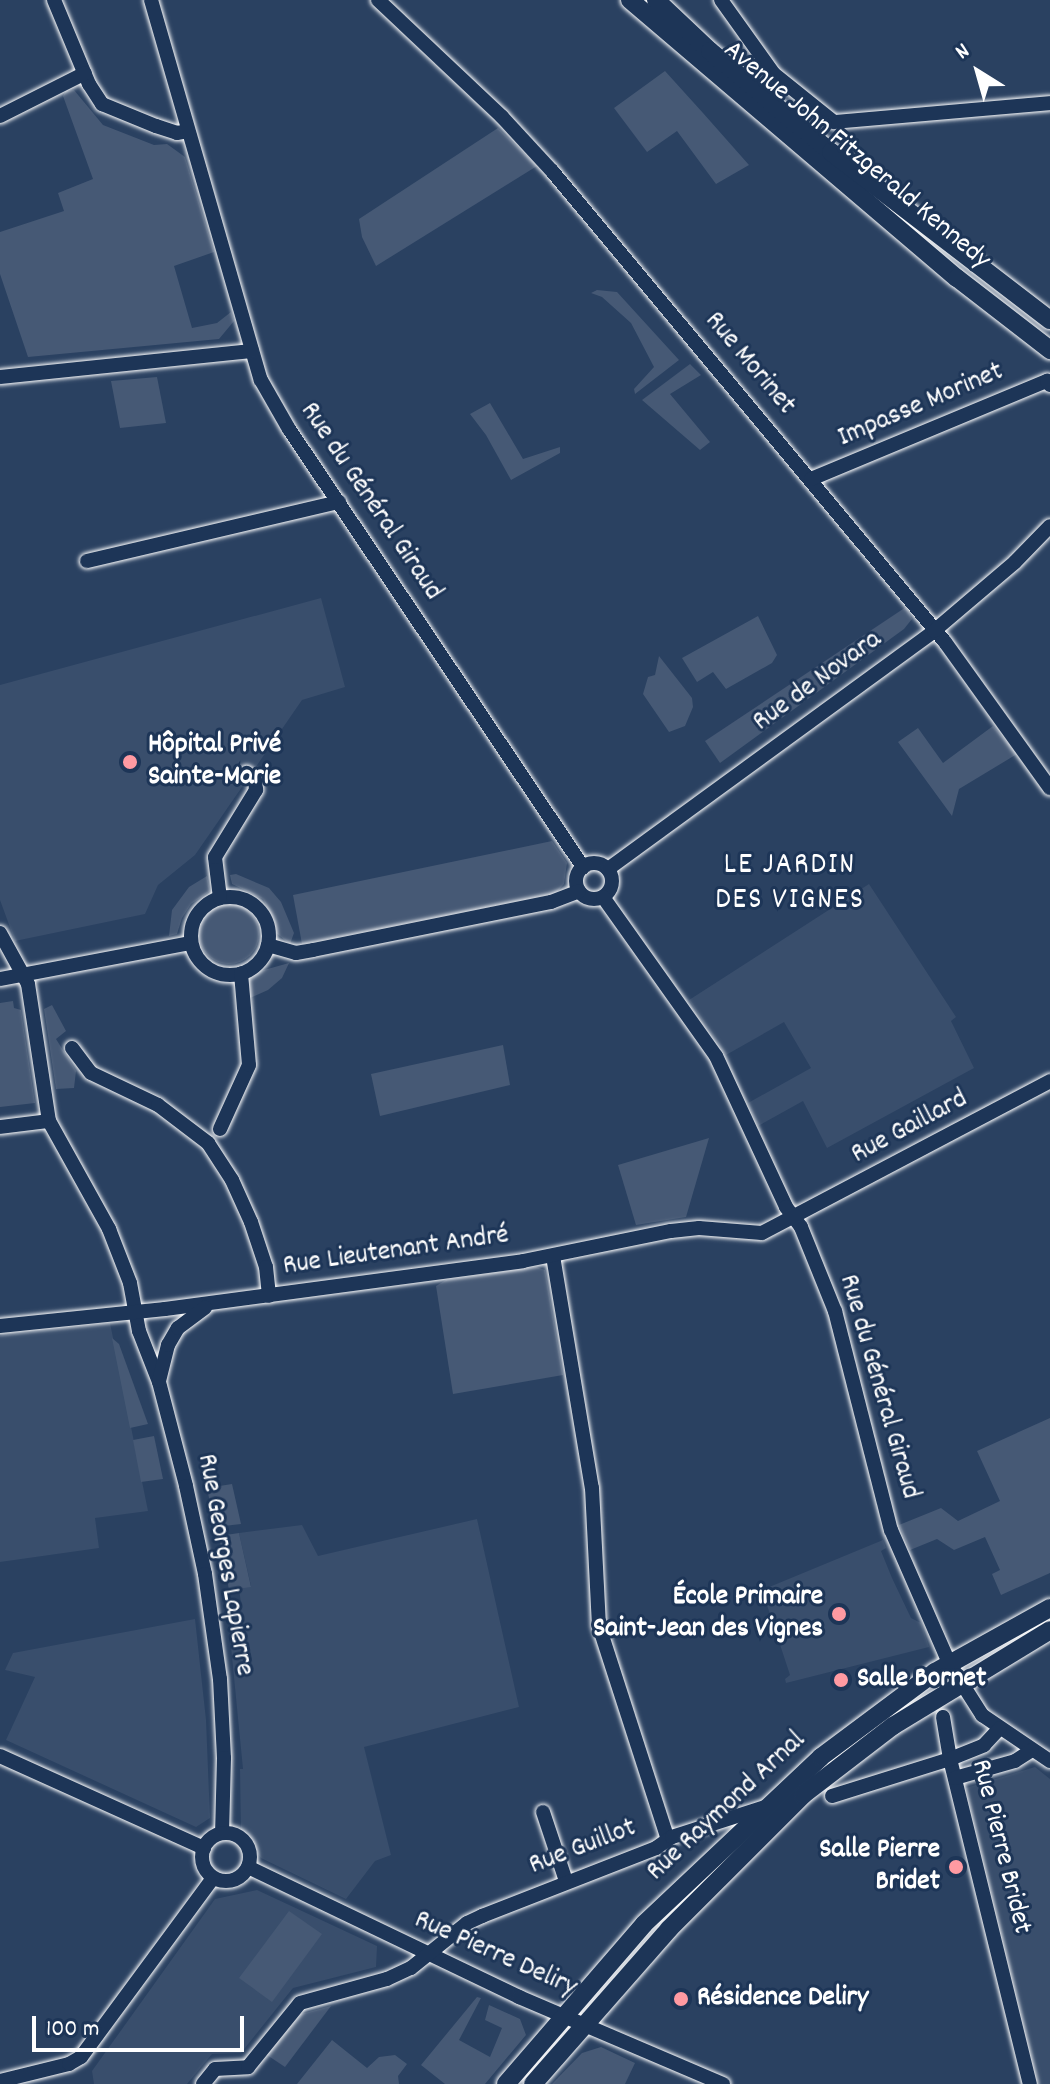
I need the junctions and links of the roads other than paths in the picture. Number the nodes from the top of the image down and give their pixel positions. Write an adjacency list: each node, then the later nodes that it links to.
1 (54, 0): 7 (street)
2 (151, 0): 10 (street, Rue du Général Giraud)
3 (378, 0): 16 (street, Rue Morinet)
4 (630, 0): 12 (main road, Avenue John Fitzgerald Kennedy)
5 (656, 0): 11 (main road, Avenue John Fitzgerald Kennedy)
6 (721, 0): 8 (street)
7 (85, 73): 9 (street); 10 (street)
8 (1050, 103)
9 (0, 116)
10 (188, 131): 13 (street, Rue du Général Giraud)
11 (1050, 320)
12 (1050, 350)
13 (252, 351): 14 (street); 17 (street, Rue du Général Giraud)
14 (0, 377)
15 (1050, 385): 16 (street, Impasse Morinet)
16 (811, 479): 20 (street, Rue Morinet)
17 (339, 502): 19 (street); 23 (street, Rue du Général Giraud)
18 (1050, 526): 20 (street, Rue de Novara)
19 (87, 561)
20 (934, 631): 22 (street, Rue Morinet); 24 (street, Rue de Novara)
21 (247, 773): 27 (street)
22 (1050, 788)
23 (583, 867): 24 (street); 25 (street)
24 (608, 869): 26 (street)
25 (579, 891): 26 (street); 30 (street)
26 (603, 897): 39 (street, Rue du Général Giraud)
27 (220, 898): 29 (street); 30 (street)
28 (0, 933): 32 (street)
29 (191, 943): 31 (street); 32 (street)
30 (268, 945): 31 (street)
31 (241, 973): 38 (street)
32 (24, 974): 33 (street); 36 (street)
33 (0, 979)
34 (72, 1048): 41 (street)
35 (1050, 1081): 39 (street, Rue Gaillard)
36 (49, 1121): 37 (street); 43 (street, Rue Georges Lapierre)
37 (0, 1127)
38 (220, 1129)
39 (794, 1219): 40 (street, Rue Lieutenant André); 48 (street, Rue du Général Giraud)
40 (553, 1256): 41 (street, Rue Lieutenant André); 61 (street)
41 (269, 1296): 42 (street, Rue Lieutenant André)
42 (214, 1303): 43 (street, Rue Lieutenant André); 45 (street)
43 (134, 1312): 44 (street, Rue Lieutenant André); 45 (street, Rue Georges Lapierre)
44 (0, 1326)
45 (159, 1382): 60 (street, Rue Georges Lapierre)
46 (1050, 1608): 48 (main road, Rue Raymond Arnal)
47 (1050, 1630): 49 (main road, Rue Raymond Arnal)
48 (949, 1663): 49 (street, Rue du Général Giraud); 58 (main road, Rue Raymond Arnal)
49 (961, 1683): 51 (street, Rue du Général Giraud); 68 (main road, Rue Raymond Arnal)
50 (943, 1717): 54 (street, Rue Pierre Bridet)
51 (1000, 1728): 52 (street, Rue du Général Giraud); 54 (street)
52 (1032, 1750): 55 (street, Rue du Général Giraud); 56 (street)
53 (0, 1756): 62 (street)
54 (950, 1759): 56 (street, Rue Pierre Bridet); 57 (street)
55 (1050, 1761)
56 (955, 1778): 74 (street, Rue Pierre Bridet)
57 (832, 1796)
58 (765, 1807): 61 (street, Rue Guillot); 67 (main road, Rue Raymond Arnal)
59 (543, 1812): 65 (street)
60 (222, 1833): 62 (street); 63 (street)
61 (668, 1839): 65 (street, Rue Guillot)
62 (204, 1848): 64 (street)
63 (248, 1867): 64 (street); 66 (street, Rue Pierre Deliry)
64 (213, 1878): 69 (street)
65 (566, 1881): 66 (street, Rue Guillot)
66 (427, 1954): 67 (street, Rue Pierre Deliry); 70 (street, Rue Guillot)
67 (564, 2016): 68 (street, Rue Pierre Deliry); 71 (main road, Rue Raymond Arnal)
68 (585, 2024): 72 (main road, Rue Raymond Arnal); 73 (street, Rue Pierre Deliry)
69 (0, 2081)
70 (203, 2084)
71 (506, 2084)
72 (533, 2084)
73 (723, 2084)
74 (1030, 2084)

